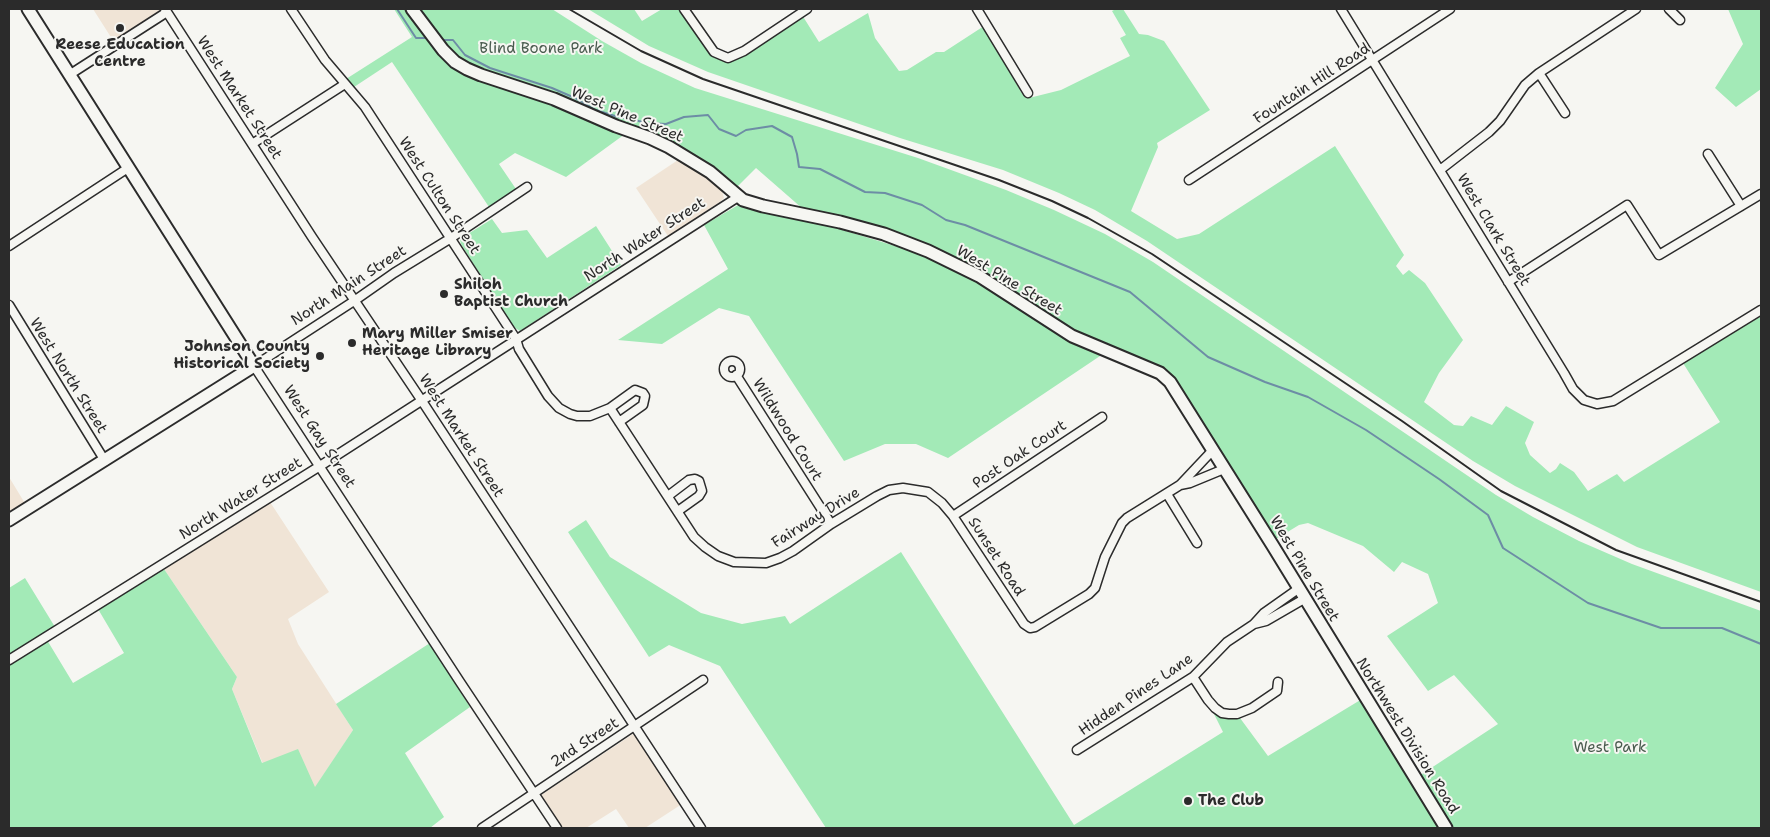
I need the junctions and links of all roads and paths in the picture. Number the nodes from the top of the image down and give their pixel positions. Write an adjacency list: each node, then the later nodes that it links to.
1 (28, 9): 15 (street, West Gay Street)
2 (291, 9): 16 (street, West Culton Street)
3 (412, 9): 26 (street, West Pine Street)
4 (684, 9): 5 (street)
5 (807, 9)
6 (977, 9): 17 (street)
7 (1341, 9): 13 (street, West Clark Street)
8 (1450, 9): 13 (street, Fountain Hill Road)
9 (1636, 9): 14 (street)
10 (1669, 9): 12 (street)
11 (166, 10): 15 (street); 19 (street, West Market Street)
12 (1680, 20)
13 (1372, 61): 22 (street, West Clark Street); 23 (street, Fountain Hill Road)
14 (1539, 73): 18 (street); 22 (street)
15 (69, 75): 21 (street, West Gay Street)
16 (345, 84): 19 (street); 28 (street, West Culton Street)
17 (1028, 92)
18 (1565, 113)
19 (252, 144): 31 (street, West Market Street)
20 (1708, 154): 27 (street)
21 (128, 168): 29 (street); 35 (street, West Gay Street)
22 (1440, 170): 30 (street, West Clark Street)
23 (1189, 180)
24 (527, 187): 28 (street, North Main Street)
25 (1761, 194): 27 (street)
26 (738, 196): 34 (street, North Water Street); 41 (street, West Pine Street)
27 (1741, 206): 30 (street)
28 (451, 238): 31 (street, North Main Street); 34 (street, West Culton Street)
29 (9, 246)
30 (1508, 282): 33 (street, West Clark Street)
31 (354, 302): 35 (street, North Main Street); 37 (street, West Market Street)
32 (9, 305): 42 (street, West North Street)
33 (1761, 310)
34 (516, 339): 37 (street, North Water Street); 38 (street, West Culton Street)
35 (254, 366): 42 (street, North Main Street); 43 (street, West Gay Street)
36 (736, 376): 51 (street, Wildwood Court)
37 (422, 401): 43 (street, North Water Street); 59 (street, West Market Street)
38 (610, 408): 40 (street, Fairway Drive); 40 (street, West Culton Street)
39 (1102, 417): 49 (street, Post Oak Court)
40 (619, 422): 47 (street, Fairway Drive)
41 (1212, 451): 44 (street, West Pine Street); 45 (street)
42 (105, 461): 50 (street, North Main Street)
43 (320, 466): 54 (street, North Water Street); 61 (street, West Gay Street)
44 (1224, 469): 45 (street); 53 (street, West Pine Street)
45 (1180, 485): 46 (street, Sunset Road)
46 (1166, 494): 49 (street, Sunset Road); 52 (street)
47 (668, 496): 48 (street, Fairway Drive); 48 (street)
48 (678, 511): 51 (street, Fairway Drive)
49 (953, 516): 51 (street, Fairway Drive)
50 (9, 520)
51 (831, 524)
52 (1197, 543)
53 (1301, 594): 55 (street, West Pine Street); 56 (street, Hidden Pines Lane)
54 (9, 660)
55 (1342, 660): 65 (street, Northwest Division Road)
56 (1193, 677): 58 (street); 60 (street, Hidden Pines Lane)
57 (703, 680): 59 (street, 2nd Street)
58 (1278, 682)
59 (634, 727): 61 (street, 2nd Street); 64 (street, West Market Street)
60 (1077, 750)
61 (534, 794): 62 (street, 2nd Street); 63 (street, West Gay Street)
62 (482, 828)
63 (558, 828)
64 (699, 828)
65 (1446, 828)

